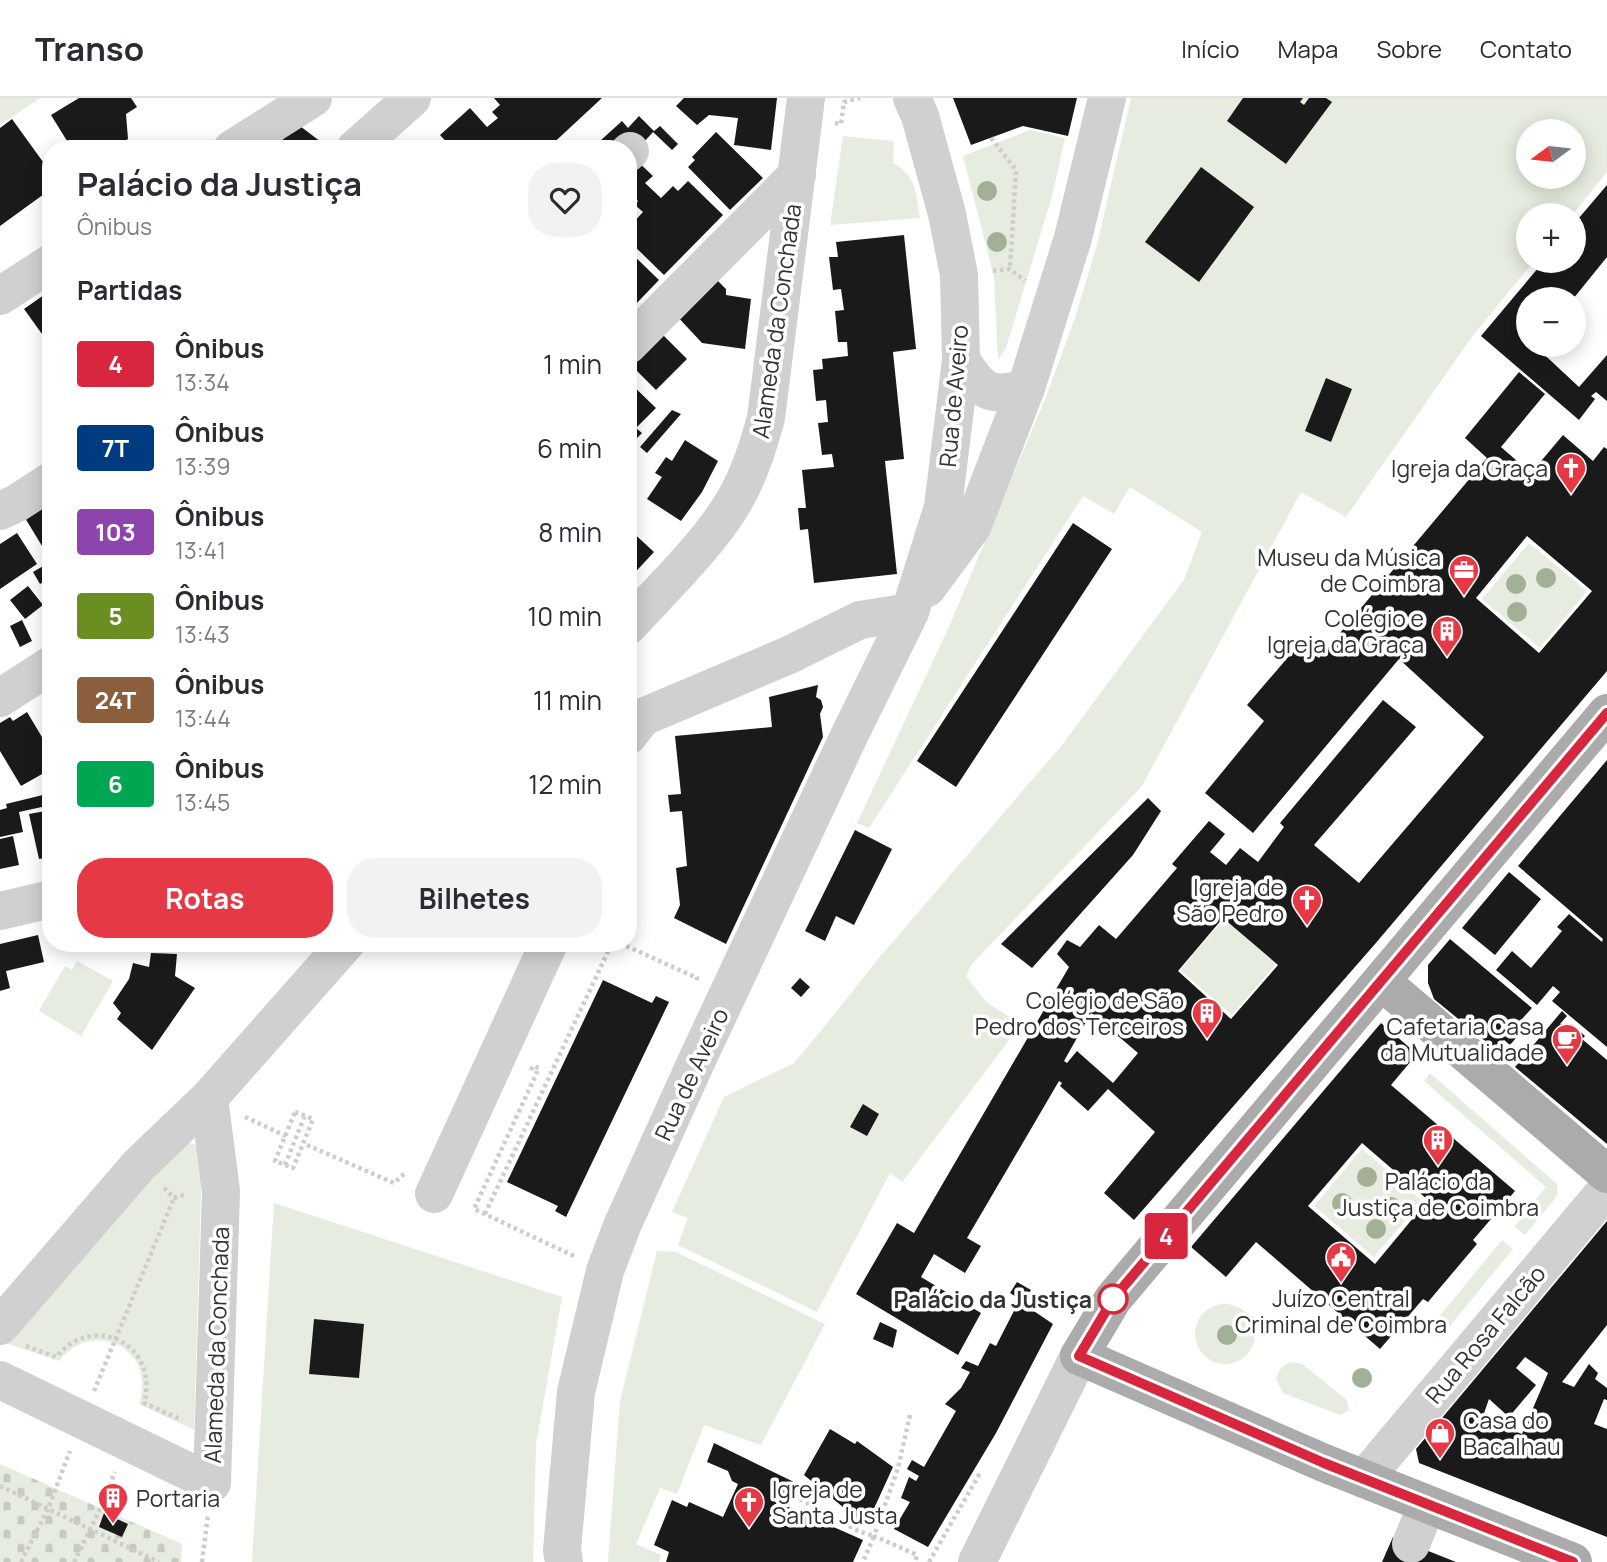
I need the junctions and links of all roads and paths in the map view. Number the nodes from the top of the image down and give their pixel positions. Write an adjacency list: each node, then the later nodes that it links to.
1 (313, 98): 9 (street)
2 (412, 98): 10 (street)
3 (806, 98): 11 (street, Alameda da Conchada)
4 (860, 98): 7 (path)
5 (912, 98): 16 (street, Rua de Aveiro)
6 (1107, 98): 17 (street, Rua de Aveiro)
7 (841, 124)
8 (991, 138): 13 (path)
9 (246, 140)
10 (365, 140)
11 (797, 175): 15 (street); 21 (street, Alameda da Conchada)
12 (42, 269): 14 (street)
13 (1010, 269)
14 (0, 296)
15 (637, 336)
16 (961, 360): 17 (street); 20 (street, Rua de Aveiro)
17 (1026, 388): 20 (street, Rua de Aveiro)
18 (42, 487): 19 (street)
19 (0, 511)
20 (910, 612): 22 (street); 23 (street, Rua de Aveiro)
21 (637, 616)
22 (831, 635): 23 (street); 27 (street)
23 (886, 661): 68 (street, Rua de Aveiro)
24 (42, 670): 25 (street)
25 (0, 698)
26 (1607, 712): 34 (main road)
27 (637, 725)
28 (42, 901): 29 (street)
29 (0, 911)
30 (637, 951): 35 (path)
31 (338, 952): 36 (street)
32 (544, 952): 41 (street)
33 (608, 952): 44 (path)
34 (1381, 981): 40 (main road); 48 (main road)
35 (692, 990)
36 (209, 1098): 46 (street); 52 (street, Alameda da Conchada)
37 (304, 1115): 39 (path); 39 (path); 39 (path)
38 (307, 1145): 41 (path)
39 (285, 1164)
40 (1607, 1174)
41 (423, 1181): 44 (path)
42 (1607, 1189): 55 (street, Rua Rosa Falcão)
43 (174, 1198): 47 (path)
44 (485, 1214): 45 (path)
45 (575, 1256)
46 (11, 1335): 47 (path)
47 (116, 1339): 51 (path); 52 (path)
48 (1079, 1356): 55 (main road); 72 (street)
49 (0, 1380): 51 (street, Alameda da Conchada)
50 (910, 1415): 62 (path)
51 (82, 1420): 53 (street, Alameda da Conchada); 60 (path)
52 (214, 1435): 56 (street, Alameda da Conchada)
53 (127, 1442): 56 (street, Alameda da Conchada); 61 (path)
54 (982, 1470): 71 (path)
55 (1364, 1479): 59 (main road)
56 (212, 1483): 67 (path)
57 (0, 1486): 60 (path)
58 (800, 1499): 62 (path)
59 (1427, 1505): 63 (street); 73 (main road)
60 (48, 1509): 61 (path); 64 (path)
61 (91, 1529): 65 (path); 66 (path)
62 (874, 1536): 69 (path); 70 (path)
63 (1411, 1544)
64 (21, 1562)
65 (74, 1562)
66 (159, 1562)
67 (202, 1562)
68 (564, 1562)
69 (863, 1562)
70 (915, 1562)
71 (929, 1562)
72 (977, 1562)
73 (1573, 1562)

